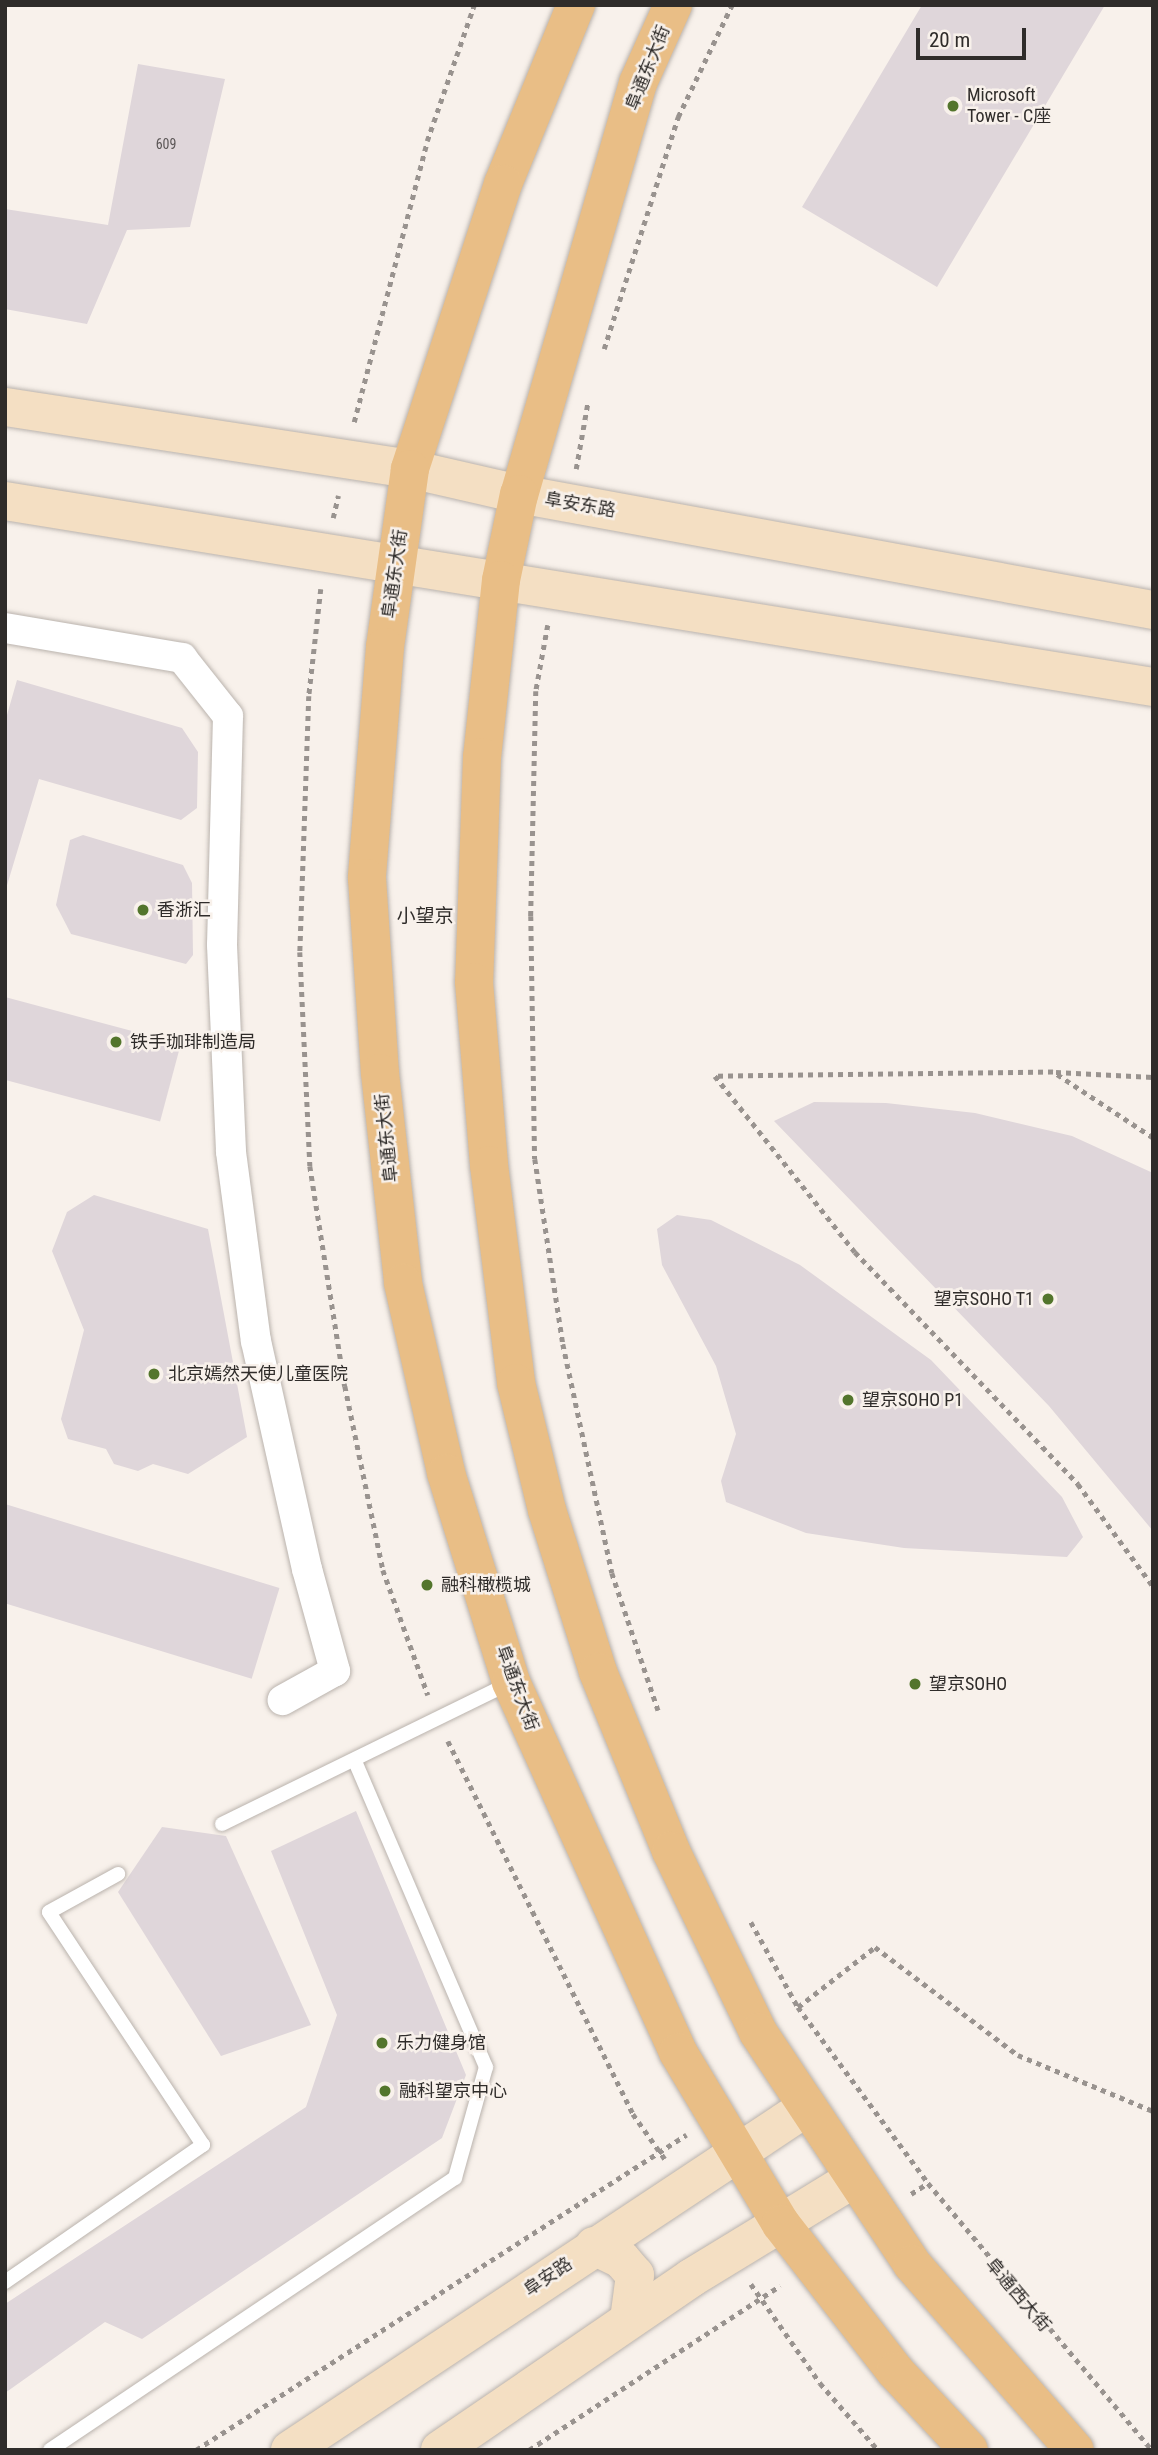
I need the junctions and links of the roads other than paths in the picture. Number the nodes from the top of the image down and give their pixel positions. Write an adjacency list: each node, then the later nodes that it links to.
1 (576, 5): 4 (main road, 阜通东大街)
2 (673, 5): 5 (main road, 阜通东大街)
3 (5, 407): 4 (street, 阜安东路)
4 (410, 468): 5 (street, 阜安东路); 7 (main road, 阜通东大街)
5 (519, 494): 8 (main road, 阜通东大街); 9 (street, 阜安东路)
6 (5, 500): 7 (street)
7 (397, 563): 8 (street); 12 (main road, 阜通东大街)
8 (502, 580): 11 (street); 17 (main road, 阜通东大街)
9 (1153, 610)
10 (5, 628): 13 (street)
11 (1153, 687)
12 (511, 1682): 14 (lane); 18 (main road, 阜通东大街)
13 (283, 1700)
14 (355, 1761): 15 (lane); 24 (lane)
15 (222, 1824)
16 (118, 1874): 22 (lane)
17 (798, 2093): 18 (street, 阜安路); 19 (main road, 阜通东大街)
18 (736, 2153): 20 (main road, 阜通东大街); 21 (street, 阜安路)
19 (853, 2179): 20 (street); 28 (main road)
20 (781, 2224): 23 (street); 27 (main road)
21 (594, 2246): 23 (street); 25 (street, 阜安路)
22 (5, 2281)
23 (629, 2320): 26 (street)
24 (50, 2450)
25 (290, 2450)
26 (440, 2450)
27 (969, 2450)
28 (1075, 2450)

